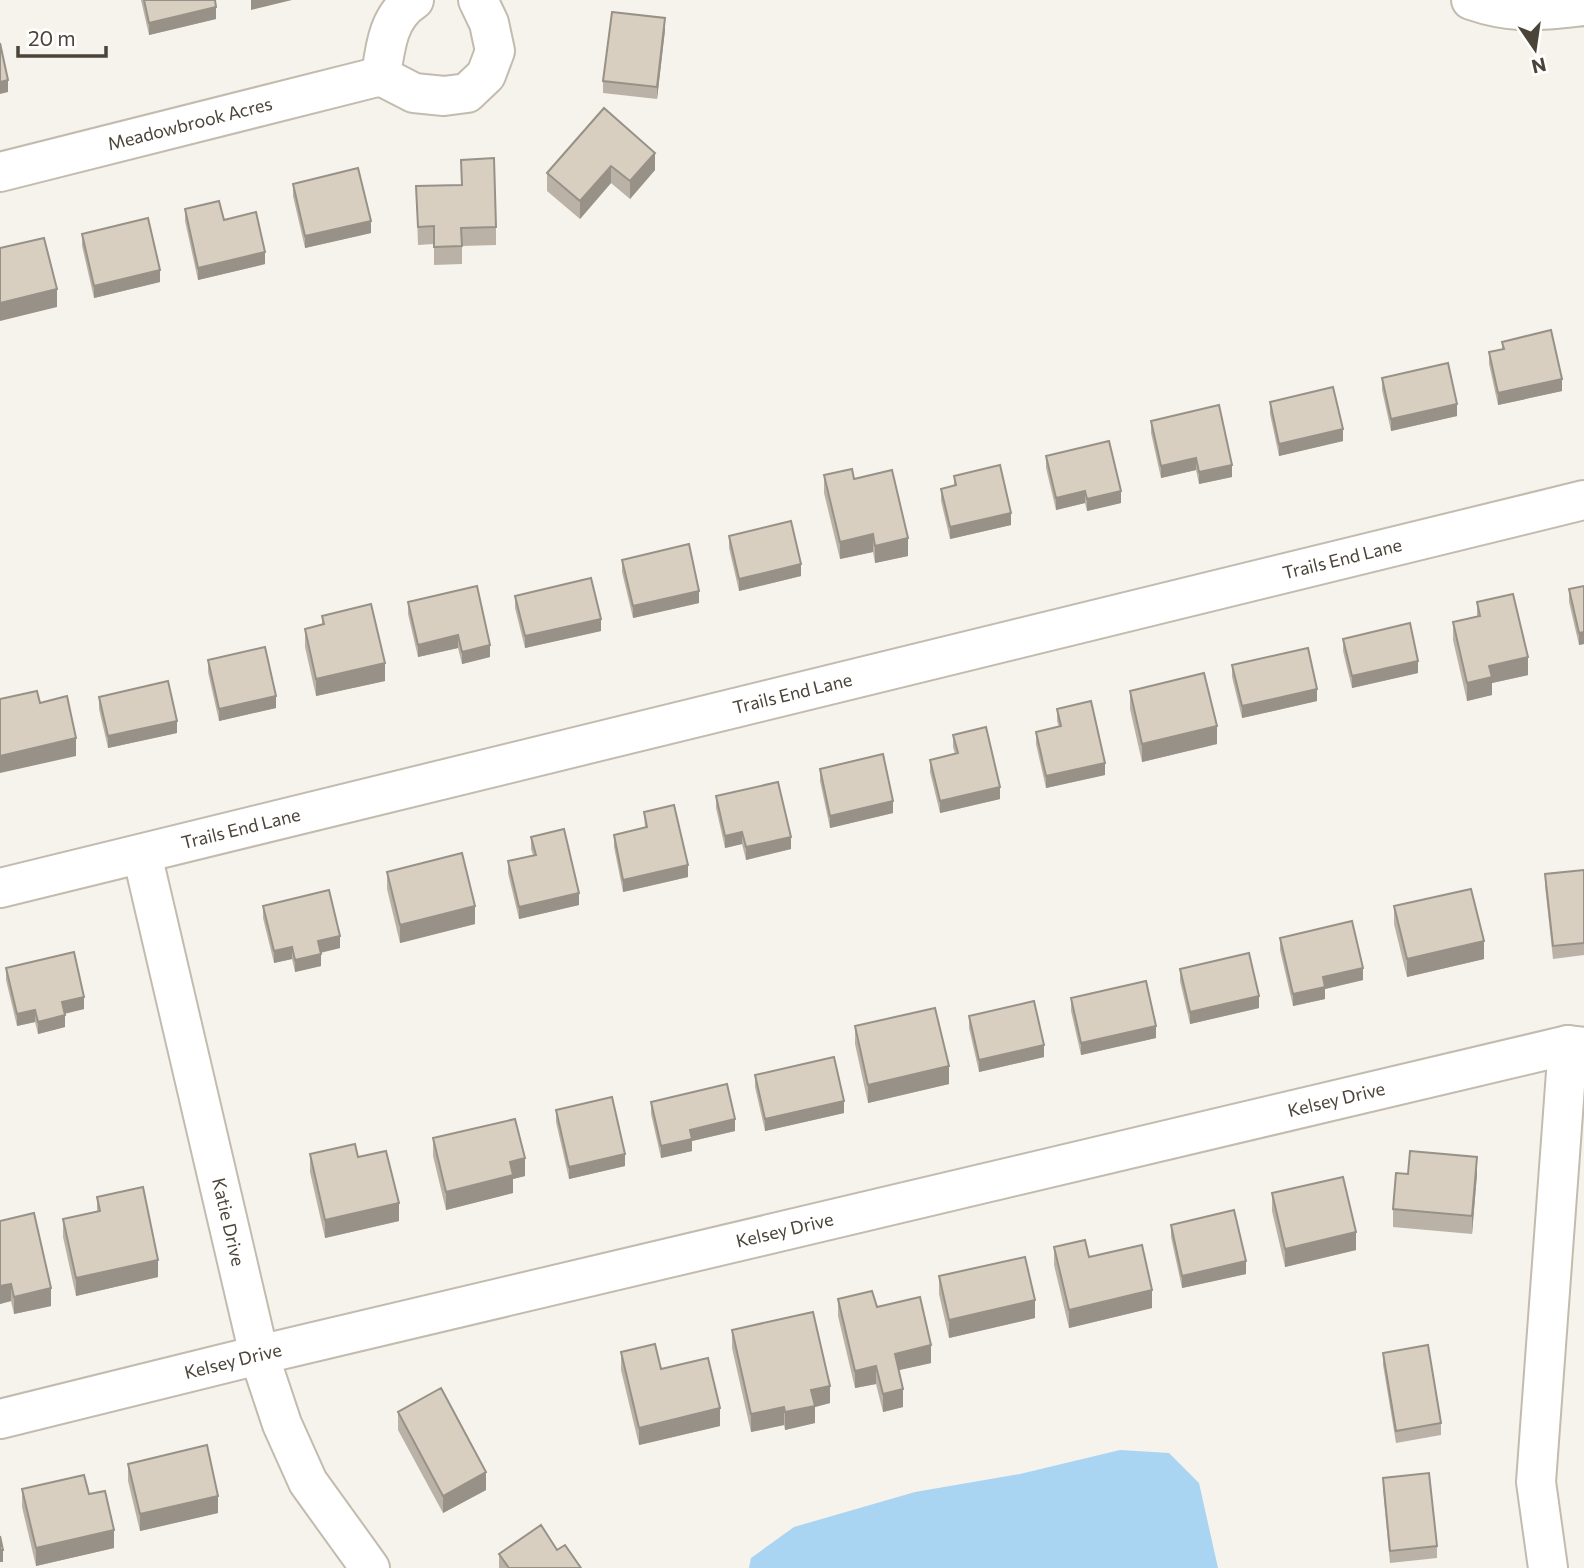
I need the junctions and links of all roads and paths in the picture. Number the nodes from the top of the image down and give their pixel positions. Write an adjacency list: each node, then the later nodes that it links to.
1 (414, 0): 5 (street)
2 (478, 0): 5 (street)
3 (1471, 0): 4 (street)
4 (1584, 6)
5 (381, 76): 6 (street, Meadowbrook Acres)
6 (0, 172)
7 (1584, 500): 8 (street, Trails End Lane)
8 (142, 854): 9 (street, Trails End Lane); 11 (street, Katie Drive)
9 (0, 888)
10 (1576, 1046): 11 (street, Kelsey Drive); 14 (street, Kelsey Drive)
11 (259, 1355): 12 (street, Kelsey Drive); 13 (street, Katie Drive)
12 (0, 1419)
13 (370, 1568)
14 (1548, 1568)

